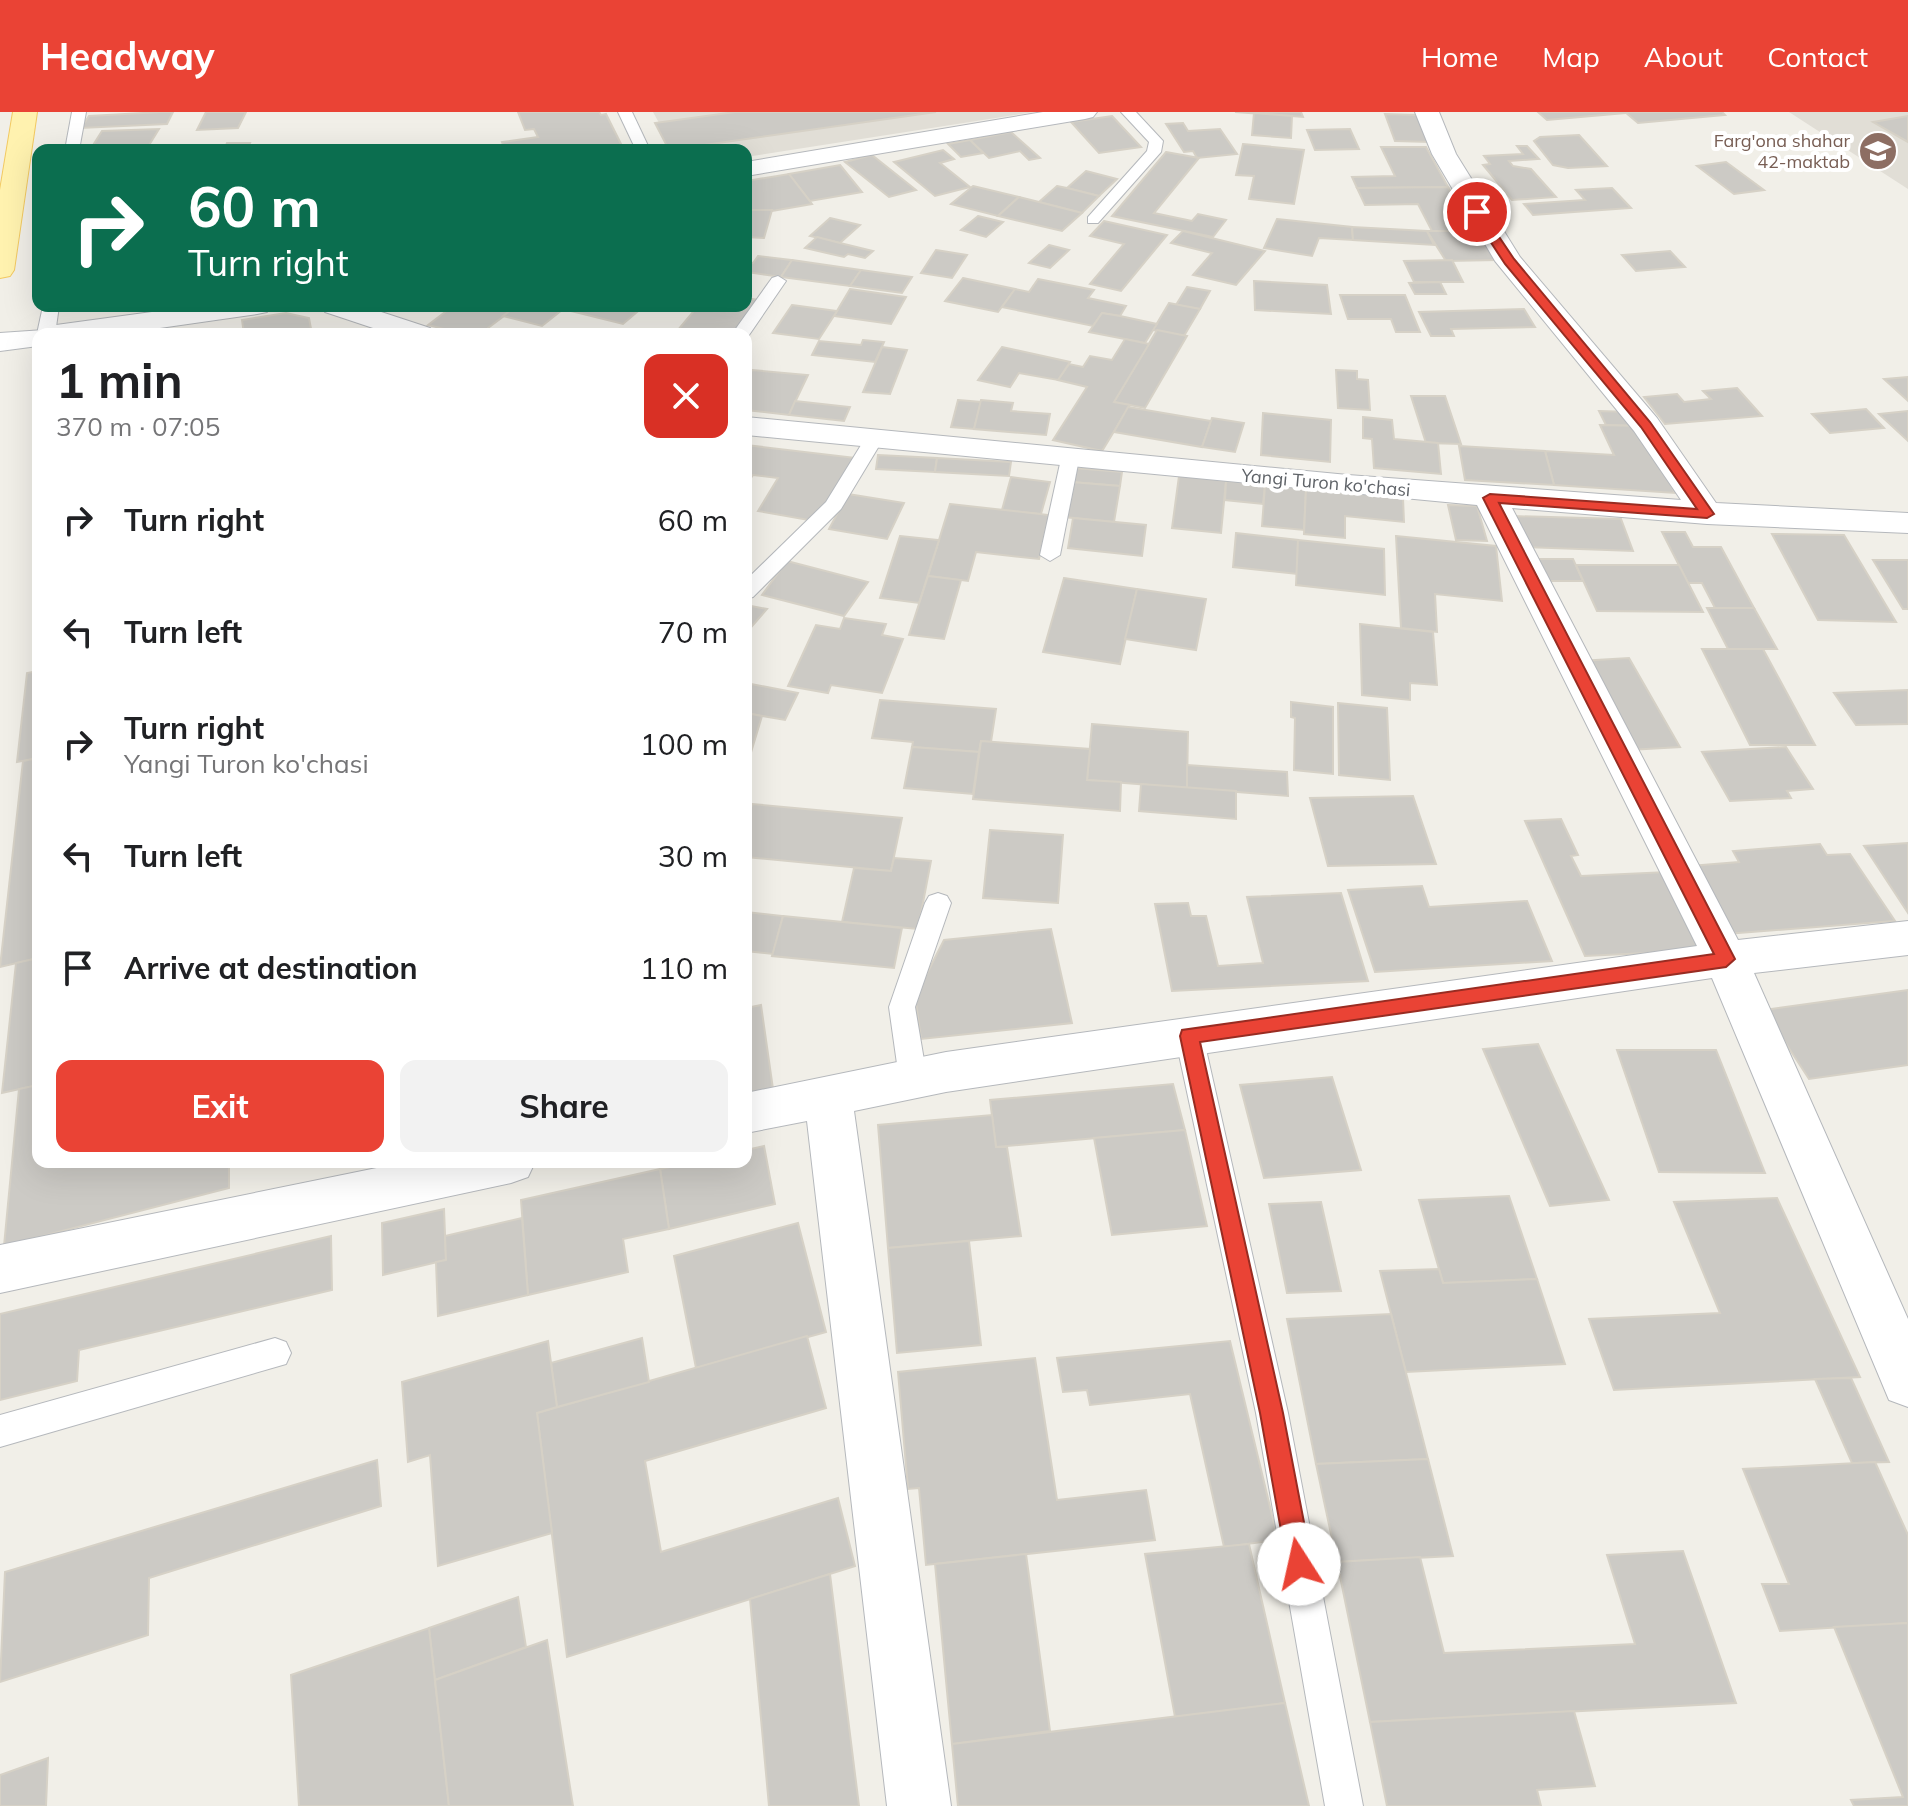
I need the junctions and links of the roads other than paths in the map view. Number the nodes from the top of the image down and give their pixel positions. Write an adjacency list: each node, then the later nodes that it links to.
1 (25, 112): 11 (main road)
2 (79, 112): 7 (lane)
3 (625, 112): 8 (lane)
4 (1085, 112): 9 (street)
5 (1128, 112): 10 (lane)
6 (1427, 112): 24 (street)
7 (73, 144)
8 (640, 144)
9 (752, 168)
10 (1093, 220)
11 (1, 263)
12 (778, 281): 17 (lane)
13 (214, 312): 15 (street)
14 (353, 312): 16 (street)
15 (99, 328)
16 (402, 328)
17 (745, 328)
18 (32, 338): 19 (street)
19 (0, 342)
20 (752, 427): 21 (street, Yangi Turon ko'chasi)
21 (873, 441): 22 (street, Yangi Turon ko'chasi); 27 (lane)
22 (1070, 459): 23 (street, Yangi Turon ko'chasi); 26 (lane)
23 (1490, 498): 24 (street, Yangi Turon ko'chasi); 30 (street)
24 (1707, 514): 25 (street, Yangi Turon ko'chasi)
25 (1908, 523)
26 (1050, 555)
27 (752, 586)
28 (938, 903): 32 (lane)
29 (1908, 938): 30 (street)
30 (1726, 959): 31 (street); 38 (street)
31 (1189, 1036): 32 (street); 41 (lane)
32 (913, 1078): 33 (street)
33 (828, 1096): 34 (street); 40 (street)
34 (752, 1112)
35 (482, 1168): 36 (street)
36 (0, 1269)
37 (275, 1353): 39 (lane)
38 (1908, 1381)
39 (0, 1431)
40 (919, 1806)
41 (1344, 1806)

